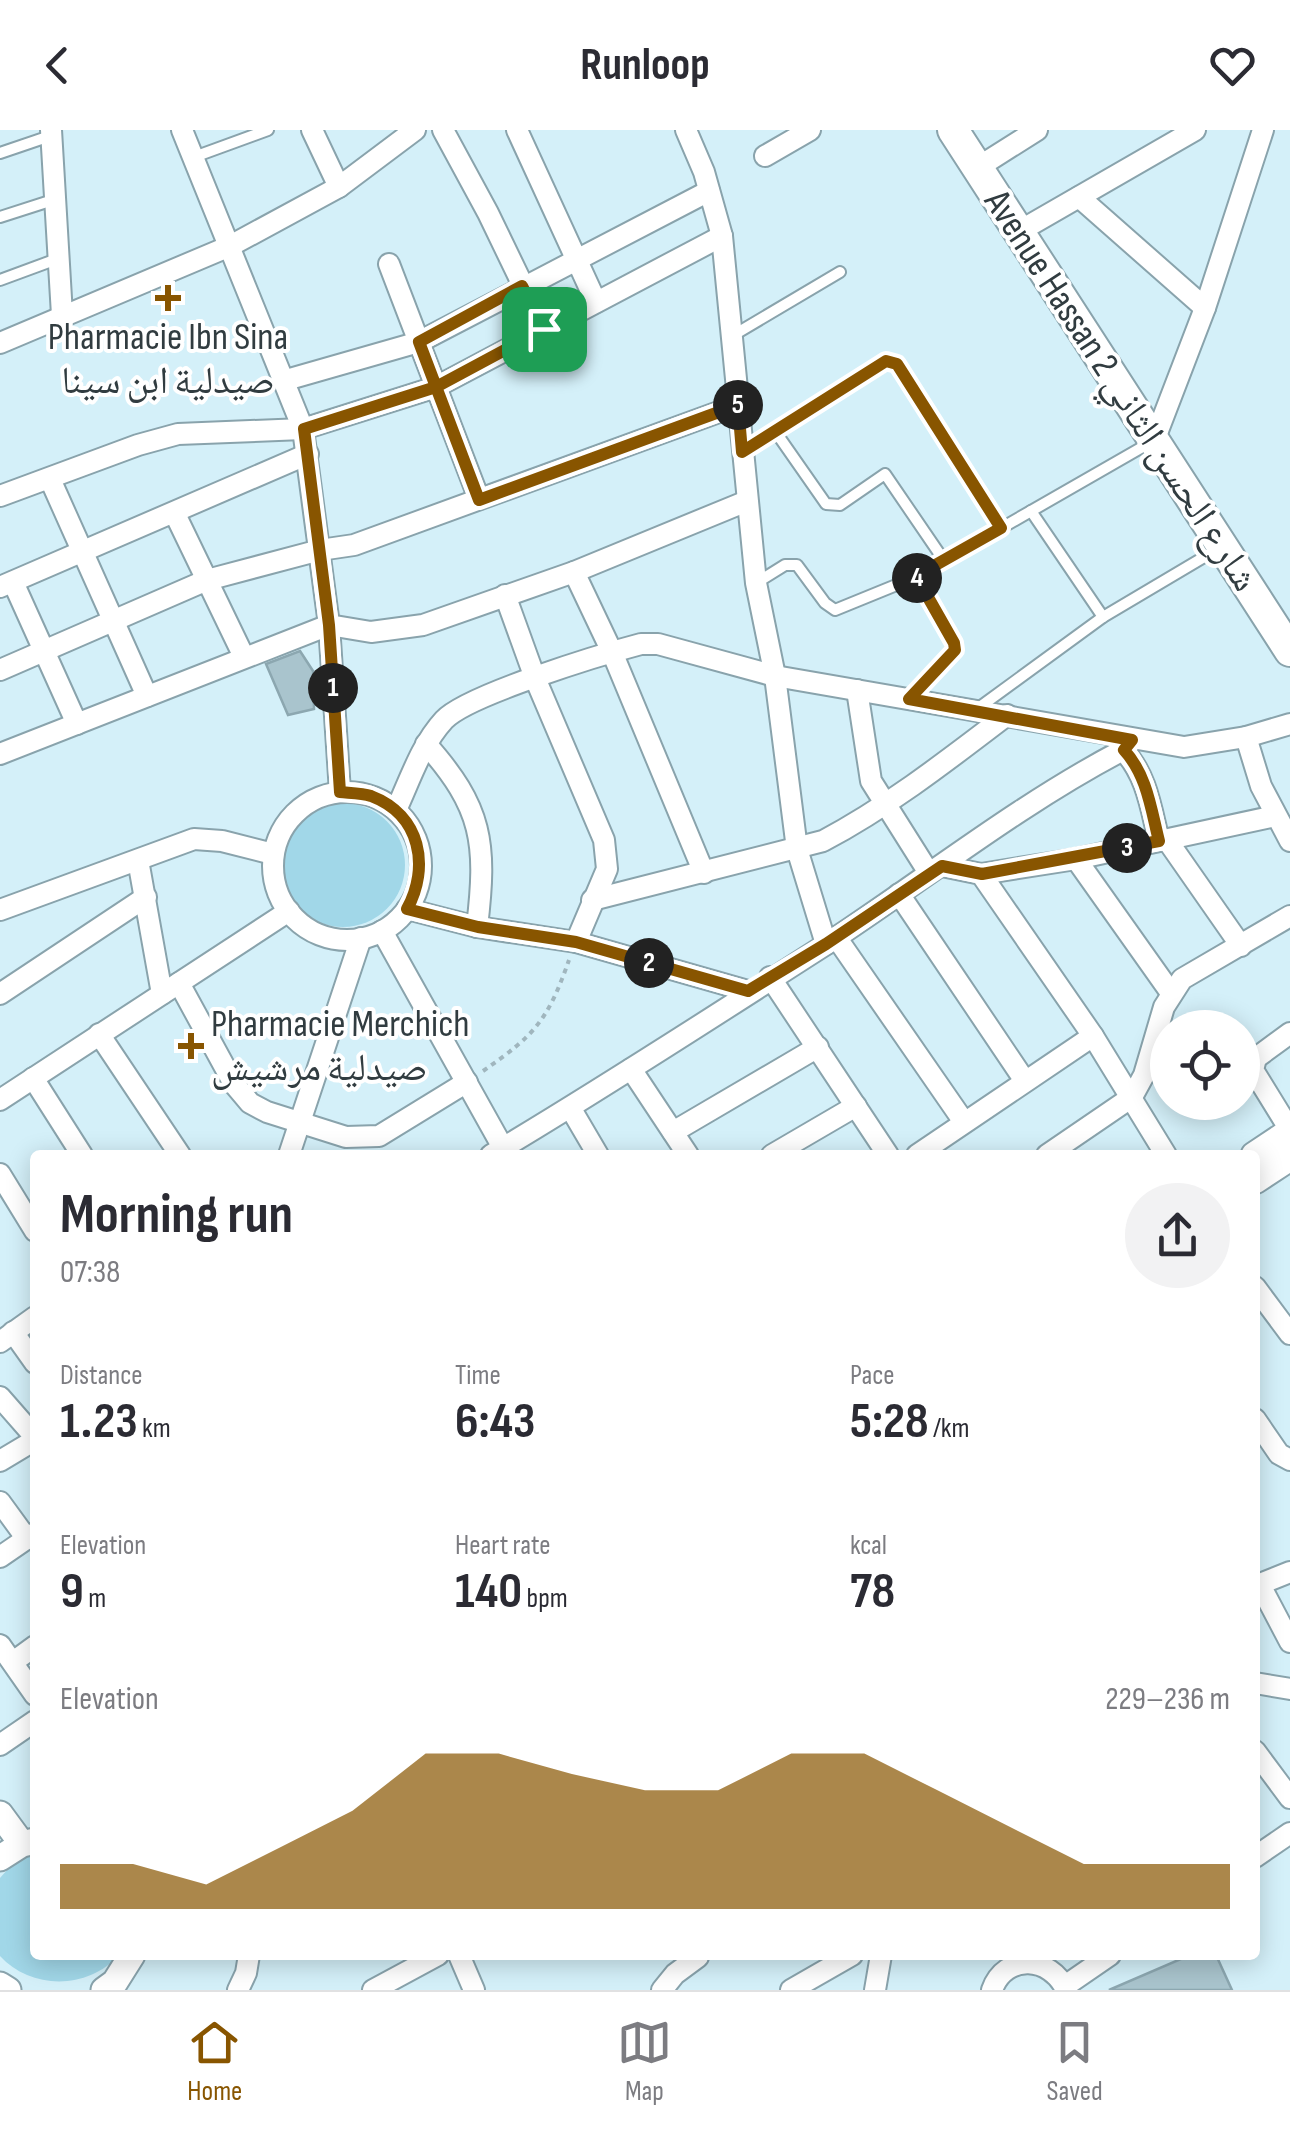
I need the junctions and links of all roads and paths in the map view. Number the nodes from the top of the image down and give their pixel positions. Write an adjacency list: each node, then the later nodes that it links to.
1 (182, 130): 16 (street)
2 (268, 130): 16 (lane)
3 (312, 130): 18 (street)
4 (415, 130): 18 (street)
5 (443, 130): 31 (street)
6 (517, 130): 27 (street)
7 (686, 130): 19 (street)
8 (810, 130): 15 (street)
9 (953, 130): 17 (main road, Avenue Hassan 2 شارع الحسن الثاني)
10 (1037, 130): 17 (street)
11 (1196, 130): 20 (street)
12 (1263, 130): 33 (street)
13 (51, 133): 14 (lane); 21 (street)
14 (0, 153)
15 (765, 156)
16 (193, 158): 25 (street)
17 (977, 168): 23 (main road, Avenue Hassan 2 شارع الحسن الثاني)
18 (339, 188): 25 (street)
19 (709, 191): 24 (street); 27 (street)
20 (1080, 197): 23 (street); 33 (street)
21 (53, 200): 22 (lane); 26 (street)
22 (0, 217)
23 (1018, 232): 44 (main road, Avenue Hassan 2 شارع الحسن الثاني)
24 (722, 236): 32 (street); 36 (street)
25 (230, 246): 34 (street); 39 (street)
26 (57, 259): 30 (lane); 34 (street)
27 (577, 260): 31 (street); 32 (street)
28 (389, 264): 37 (street)
29 (840, 272): 36 (lane)
30 (0, 280)
31 (522, 286): 35 (street); 37 (street)
32 (596, 302): 35 (street)
33 (1205, 308): 44 (street)
34 (62, 315): 38 (street)
35 (544, 329): 40 (street)
36 (731, 336): 41 (street)
37 (419, 342): 39 (street); 40 (street)
38 (0, 343)
39 (286, 380): 42 (street)
40 (436, 387): 42 (street); 49 (street)
41 (738, 405): 45 (street); 49 (street)
42 (304, 429): 46 (street); 47 (street)
43 (774, 432): 45 (lane); 53 (lane); 57 (lane)
44 (1154, 440): 51 (lane); 54 (main road, Avenue Hassan 2 شارع الحسن الثاني)
45 (742, 452): 50 (street)
46 (308, 454): 52 (street); 55 (street)
47 (50, 479): 48 (street); 56 (street)
48 (0, 496)
49 (479, 500): 55 (street)
50 (747, 501): 58 (street); 61 (street)
51 (1031, 511): 53 (lane); 64 (lane)
52 (175, 514): 56 (street); 60 (street)
53 (1001, 528): 57 (lane)
54 (1221, 546): 64 (lane); 69 (main road, Avenue Hassan 2 شارع الحسن الثاني)
55 (320, 550): 60 (street); 66 (street)
56 (82, 553): 62 (street); 65 (street)
57 (943, 560): 59 (lane)
58 (574, 572): 63 (street); 68 (street)
59 (916, 576): 61 (lane); 76 (lane)
60 (206, 580): 65 (street); 70 (street)
61 (756, 583): 72 (street)
62 (6, 584): 67 (street)
63 (505, 595): 66 (street); 73 (street)
64 (1103, 617): 77 (lane)
65 (114, 618): 67 (street); 75 (street)
66 (329, 625): 70 (street); 85 (street)
67 (44, 652): 71 (street); 79 (street)
68 (612, 652): 72 (street); 73 (street); 96 (street)
69 (1290, 652)
70 (244, 657): 75 (street)
71 (0, 670)
72 (774, 676): 74 (street); 91 (street)
73 (535, 678): 82 (street); 100 (street)
74 (858, 690): 76 (street); 86 (street)
75 (146, 696): 79 (street)
76 (909, 699): 77 (street)
77 (976, 710): 78 (street)
78 (1007, 714): 83 (street); 86 (street)
79 (77, 724): 84 (street)
80 (1290, 724): 81 (street)
81 (1246, 736): 83 (street); 88 (street)
82 (426, 744): 87 (street); 105 (street)
83 (1128, 745): 89 (street); 95 (street)
84 (0, 754)
85 (340, 792): 87 (street); 92 (street)
86 (883, 804): 91 (street); 95 (street)
87 (396, 810): 101 (street)
88 (1275, 816): 89 (street); 90 (street)
89 (1163, 841): 93 (street); 110 (street)
90 (1290, 841)
91 (797, 849): 96 (street); 108 (street)
92 (273, 854): 94 (street); 103 (street)
93 (1076, 858): 97 (street); 115 (street)
94 (138, 860): 99 (street); 102 (street)
95 (935, 870): 97 (street); 98 (street)
96 (704, 873): 100 (street)
97 (982, 874): 118 (street)
98 (899, 894): 108 (street); 122 (street)
99 (146, 898): 112 (street); 114 (street)
100 (592, 900): 109 (street)
101 (407, 909): 105 (street); 106 (street)
102 (0, 910)
103 (289, 911): 107 (street); 112 (street)
104 (1290, 916): 110 (street)
105 (478, 927): 109 (street)
106 (382, 930): 107 (street); 123 (street)
107 (361, 938): 129 (street)
108 (831, 941): 111 (street); 128 (street)
109 (576, 942): 113 (street); 123 (path)
110 (1241, 946): 115 (street)
111 (770, 977): 113 (street); 119 (street)
112 (170, 988): 117 (street); 129 (street)
113 (748, 991): 120 (street)
114 (0, 994)
115 (1171, 994): 124 (street)
116 (1290, 1033): 130 (street)
117 (99, 1034): 121 (street); 133 (street)
118 (1093, 1036): 122 (street); 124 (street)
119 (818, 1047): 126 (street); 131 (street)
120 (630, 1069): 127 (street); 131 (street)
121 (33, 1078): 125 (street); 132 (street)
122 (1025, 1081): 128 (street)
123 (467, 1082): 129 (street); 135 (street)
124 (1132, 1097): 142 (street); 143 (street)
125 (0, 1100)
126 (856, 1106): 139 (street); 140 (street)
127 (571, 1109): 136 (street); 137 (street)
128 (964, 1122): 141 (street)
129 (300, 1123): 134 (street)
130 (1290, 1131): 144 (street)
131 (674, 1132): 138 (street)
132 (79, 1150)
133 (177, 1150)
134 (292, 1150)
135 (499, 1150)
136 (505, 1150)
137 (595, 1150)
138 (685, 1150)
139 (781, 1150)
140 (885, 1150)
141 (925, 1150)
142 (1055, 1150)
143 (1163, 1150)
144 (1260, 1151)
145 (1290, 1158): 147 (street)
146 (0, 1174): 148 (street)
147 (1260, 1178)
148 (6, 1199): 149 (street)
149 (30, 1225)
150 (1260, 1294): 152 (street)
151 (1260, 1298): 154 (street)
152 (1290, 1298)
153 (30, 1320): 155 (street)
154 (1290, 1334)
155 (6, 1337): 156 (street)
156 (30, 1359)
157 (0, 1398): 159 (street)
158 (1260, 1426): 161 (street)
159 (30, 1432)
160 (30, 1441): 162 (street)
161 (1290, 1460)
162 (0, 1462)
163 (0, 1502): 164 (street)
164 (30, 1535)
165 (30, 1537): 166 (street)
166 (0, 1557)
167 (1290, 1572): 168 (street)
168 (1260, 1585)
169 (1260, 1590): 170 (street)
170 (1290, 1642)
171 (6, 1653): 173 (street)
172 (1260, 1684): 174 (street)
173 (30, 1689)
174 (1290, 1689)
175 (30, 1724): 176 (street)
176 (0, 1745)
177 (1260, 1757): 178 (street)
178 (1290, 1798)
179 (0, 1814): 181 (street)
180 (1290, 1833): 182 (street)
181 (19, 1848)
182 (1260, 1854)
183 (129, 1960): 195 (street)
184 (248, 1960): 198 (street)
185 (429, 1960): 199 (street)
186 (461, 1960): 200 (street)
187 (694, 1960): 201 (street)
188 (843, 1960): 202 (street)
189 (880, 1960): 203 (street)
190 (1034, 1960): 193 (street)
191 (1040, 1960): 196 (street)
192 (1103, 1960): 196 (street)
193 (999, 1963): 204 (street)
194 (0, 1985): 197 (street)
195 (113, 1988)
196 (1066, 1988)
197 (8, 1990)
198 (238, 1990)
199 (373, 1990)
200 (474, 1990)
201 (662, 1990)
202 (791, 1990)
203 (875, 1990)
204 (992, 1990)

